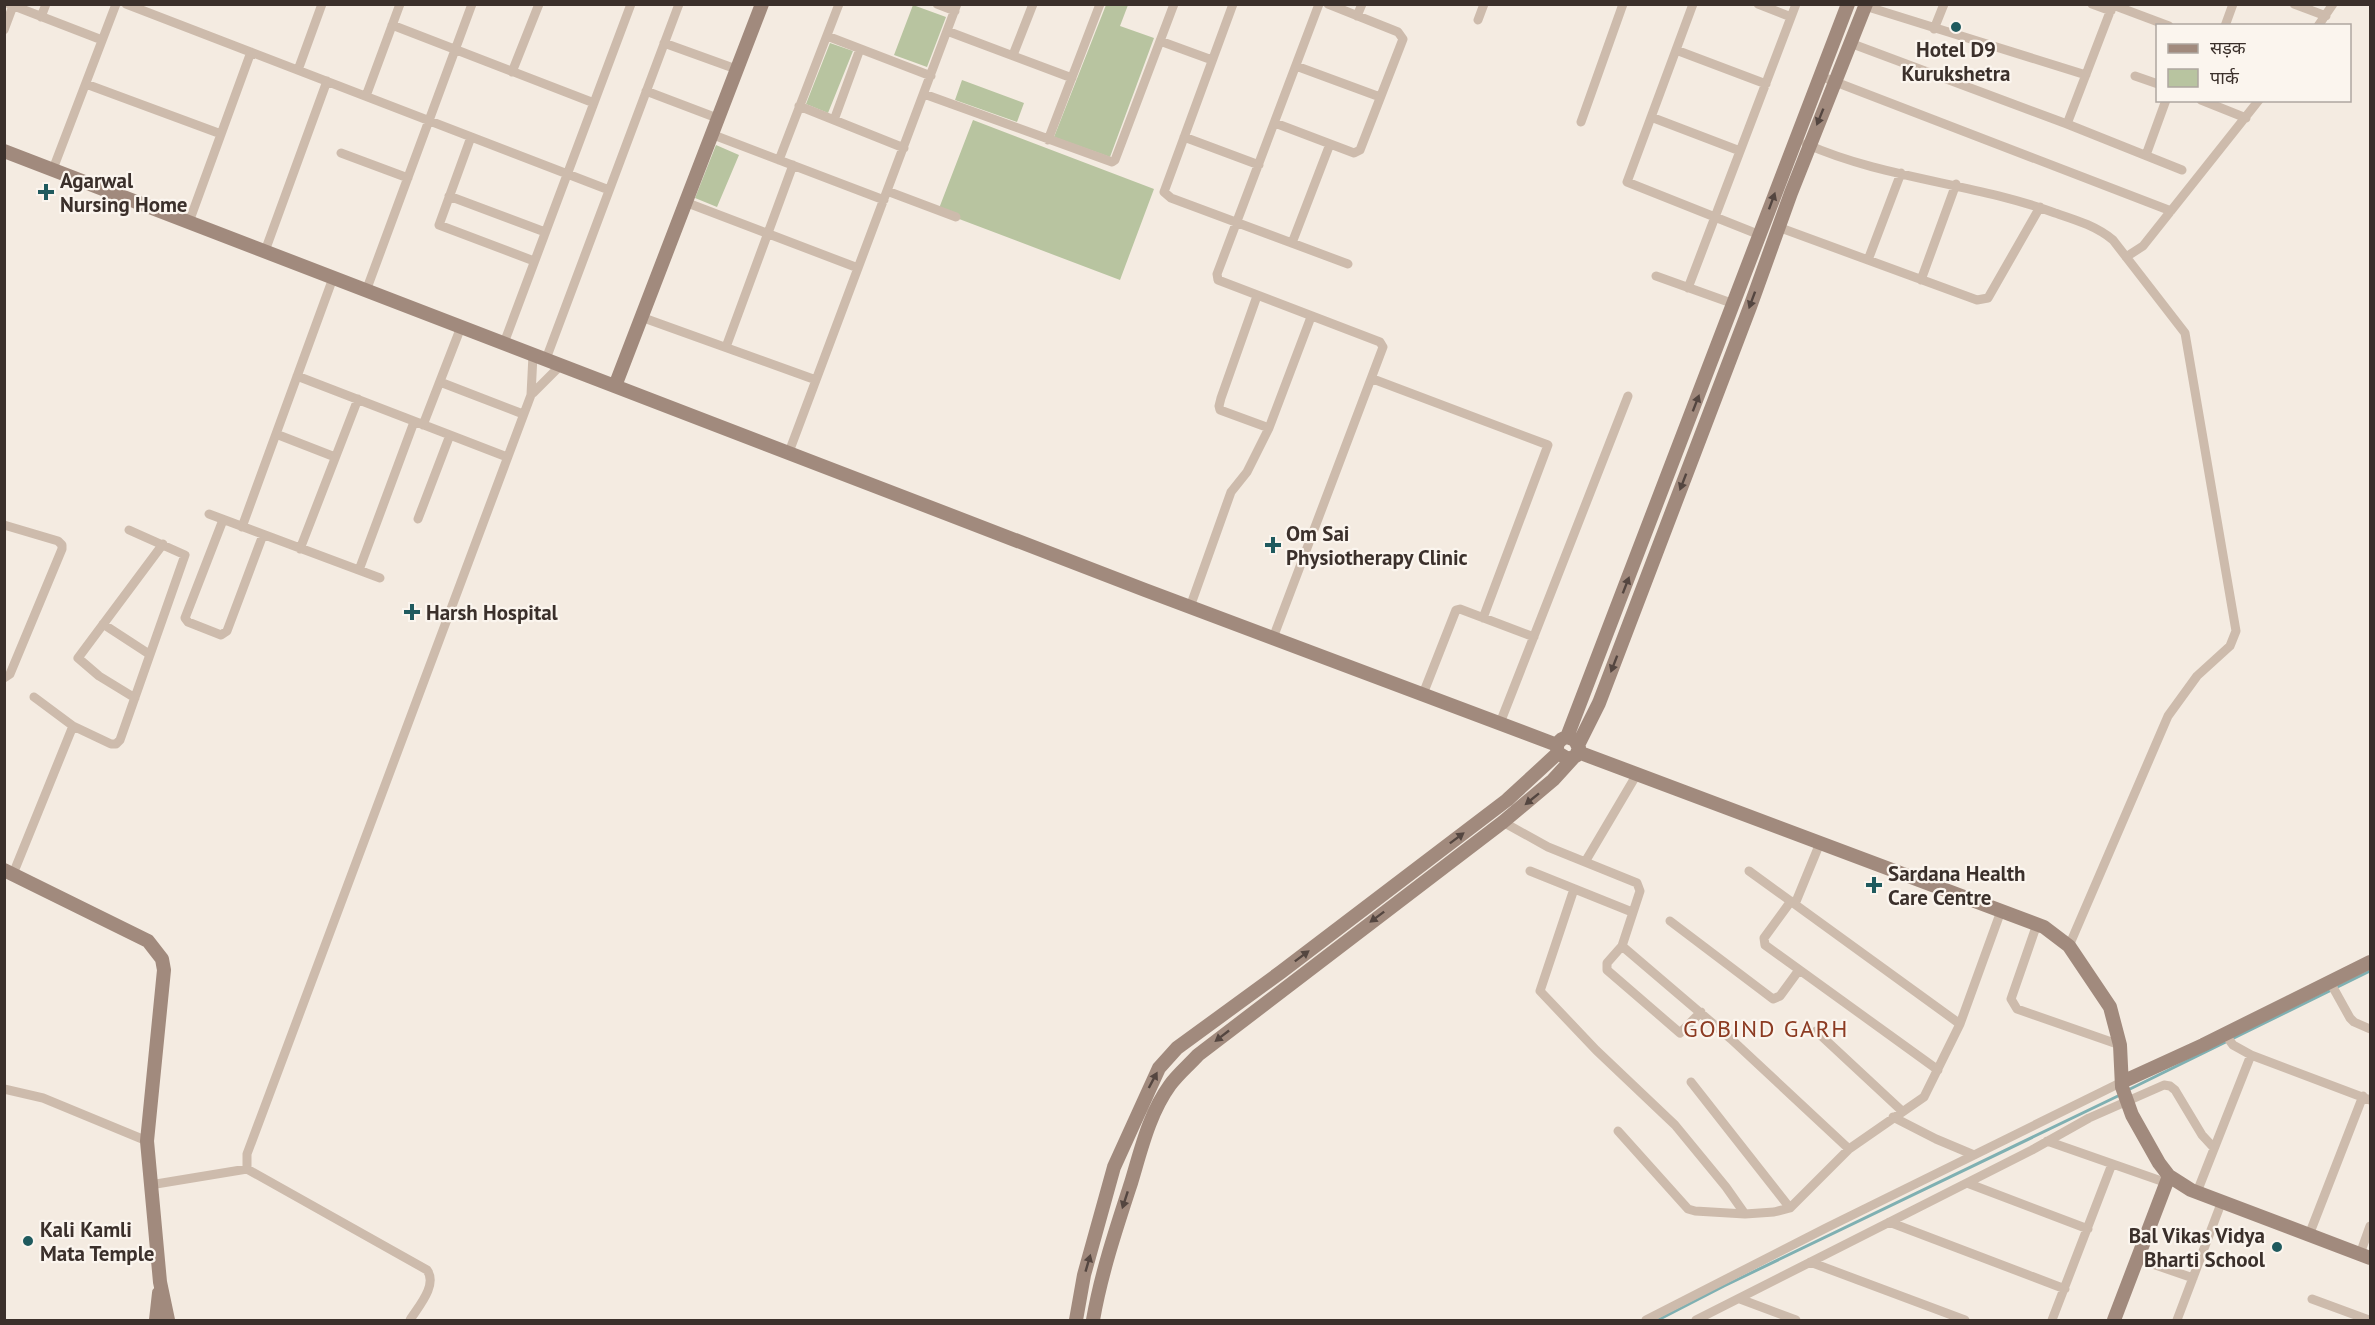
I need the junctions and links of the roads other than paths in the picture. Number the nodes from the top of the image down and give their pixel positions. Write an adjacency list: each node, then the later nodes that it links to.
1 (46, 4): 37 (street)
2 (116, 4): 48 (street)
3 (126, 4): 55 (street)
4 (322, 4): 60 (street)
5 (399, 4): 43 (street)
6 (472, 4): 52 (street)
7 (539, 4): 61 (street)
8 (631, 4): 79 (street)
9 (679, 4): 50 (street)
10 (762, 4): 59 (street)
11 (839, 4): 47 (street)
12 (937, 4): 34 (street)
13 (1033, 4): 56 (street)
14 (1100, 4): 66 (street)
15 (1174, 4): 49 (street)
16 (1233, 4): 57 (street)
17 (1319, 4): 58 (street)
18 (1328, 4): 35 (street)
19 (1362, 4): 35 (street)
20 (1484, 4): 39 (street)
21 (1623, 4): 86 (street)
22 (1693, 4): 54 (street)
23 (1758, 4): 38 (street)
24 (1796, 4): 38 (street)
25 (1848, 4): 64 (street)
26 (1944, 4): 44 (street)
27 (2092, 4): 33 (street)
28 (2233, 4): 41 (street)
29 (2333, 4): 36 (street)
30 (11, 5): 37 (street); 45 (street)
31 (1865, 5): 44 (street); 51 (street)
32 (2296, 5): 36 (street)
33 (2112, 7): 40 (street); 62 (street)
34 (956, 8): 46 (street)
35 (1357, 16): 75 (street)
36 (2326, 16): 42 (street)
37 (41, 17): 48 (street)
38 (1791, 17): 70 (street)
39 (1478, 20)
40 (2163, 24)
41 (2226, 24)
42 (2320, 24)
43 (392, 25): 52 (street); 74 (street)
44 (1934, 29): 62 (street)
45 (4, 30)
46 (948, 31): 56 (street); 63 (street)
47 (827, 36): 53 (street); 80 (street)
48 (102, 40): 69 (street)
49 (1160, 41): 57 (street); 94 (street)
50 (664, 43): 59 (street); 72 (street)
51 (1850, 43): 68 (street); 88 (street)
52 (455, 49): 61 (street); 84 (street)
53 (860, 49): 63 (street); 85 (street)
54 (1676, 50): 70 (street); 81 (street)
55 (251, 52): 60 (street); 89 (street)
56 (1013, 55): 66 (street)
57 (1212, 60): 92 (street)
58 (1296, 66): 75 (street); 87 (street)
59 (736, 69): 82 (street)
60 (298, 70): 67 (street)
61 (512, 72): 79 (street)
62 (2086, 75): 88 (street)
63 (931, 76): 73 (street)
64 (1820, 76): 68 (street); 93 (street)
65 (2135, 76): 71 (street)
66 (1072, 78): 94 (street)
67 (327, 81): 74 (street); 126 (street)
68 (1835, 82): 96 (street, one-way to 96); 116 (street)
69 (86, 84): 89 (street); 105 (street)
70 (1766, 84): 99 (street)
71 (2156, 84)
72 (646, 91): 82 (street); 111 (street)
73 (924, 94): 94 (street); 97 (street)
74 (366, 96): 84 (street)
75 (1380, 97): 95 (street)
76 (2165, 102): 101 (street)
77 (2206, 102): 83 (street)
78 (2258, 102): 83 (street)
79 (594, 103): 108 (street)
80 (800, 106): 85 (street); 102 (street)
81 (1651, 117): 99 (street); 118 (street)
82 (717, 118): 90 (street)
83 (2246, 118): 116 (street)
84 (429, 120): 91 (street); 109 (street)
85 (834, 120): 97 (street)
86 (1581, 122)
87 (1275, 123): 95 (street); 104 (street)
88 (2067, 124): 101 (street)
89 (221, 134): 119 (street)
90 (711, 134): 102 (street); 114 (street)
91 (471, 137): 108 (street); 112 (street)
92 (1184, 137): 104 (street); 120 (street)
93 (1795, 139): 96 (street); 124 (street, one-way to 93)
94 (1048, 140)
95 (1330, 144): 125 (street)
96 (1809, 145): 107 (street); 121 (street)
97 (904, 148): 113 (street)
98 (5, 151): 105 (street)
99 (1740, 151): 118 (street)
100 (340, 153): 109 (street)
101 (2146, 155): 106 (street)
102 (779, 159): 103 (street)
103 (793, 165): 113 (street); 123 (street)
104 (1259, 165): 120 (street)
105 (53, 169): 119 (street)
106 (2182, 170)
107 (1901, 173): 110 (street); 128 (street)
108 (567, 174): 111 (street); 122 (street)
109 (408, 178): 136 (street)
110 (1956, 184): 115 (street); 134 (street)
111 (609, 190): 144 (street)
112 (449, 196): 122 (street); 129 (street)
113 (886, 196): 117 (street); 131 (street)
114 (685, 202): 123 (street); 140 (street)
115 (2040, 207): 127 (street); 134 (street)
116 (2171, 211): 127 (street)
117 (956, 217)
118 (1714, 218): 124 (street); 135 (street)
119 (189, 222): 126 (street)
120 (1238, 222): 125 (street); 137 (street)
121 (1778, 227): 128 (street); 185 (street, one-way to 185)
122 (545, 232): 129 (street)
123 (768, 234): 131 (street); 143 (street)
124 (1760, 235): 138 (street)
125 (1292, 243): 130 (street)
126 (264, 251): 133 (street)
127 (2126, 257): 200 (street)
128 (1868, 260): 134 (street)
129 (534, 261): 142 (street)
130 (1348, 264)
131 (858, 268): 148 (street)
132 (1656, 276): 135 (street)
133 (333, 278): 136 (street); 146 (street)
134 (1921, 280)
135 (1688, 288): 138 (street)
136 (366, 291): 141 (street)
137 (1257, 296): 139 (street); 156 (street)
138 (1734, 304): 185 (street, one-way to 138)
139 (1311, 316): 147 (street); 156 (street)
140 (641, 317): 143 (street); 150 (street)
141 (461, 327): 142 (street); 149 (street)
142 (504, 343): 144 (street)
143 (726, 347): 148 (street)
144 (539, 357): 145 (street); 151 (street)
145 (561, 365): 150 (street); 151 (street)
146 (297, 376): 153 (street); 157 (street)
147 (1373, 379): 174 (street); 177 (street)
148 (816, 380): 159 (street)
149 (440, 382): 154 (street); 155 (street)
150 (615, 386): 159 (street)
151 (531, 394): 154 (street)
152 (1628, 396): 176 (street)
153 (358, 399): 155 (street); 160 (street)
154 (523, 414): 161 (street)
155 (419, 423): 158 (street); 171 (street)
156 (1269, 428): 173 (street)
157 (276, 434): 160 (street); 166 (street)
158 (450, 435): 161 (street); 163 (street)
159 (789, 452): 173 (street)
160 (335, 457): 170 (street)
161 (507, 457): 225 (street)
162 (209, 514): 164 (street)
163 (418, 519)
164 (223, 520): 166 (street); 168 (street)
165 (5, 526): 179 (street)
166 (242, 527): 168 (street)
167 (129, 530): 169 (street)
168 (263, 535): 170 (street)
169 (163, 544): 175 (street); 178 (street)
170 (300, 549): 171 (street)
171 (359, 570): 172 (street)
172 (380, 578)
173 (1190, 607): 177 (street)
174 (1483, 618): 176 (street); 180 (street)
175 (103, 624): 178 (street); 182 (street)
176 (1534, 637): 183 (street)
177 (1273, 638): 180 (street)
178 (149, 654): 182 (street)
179 (4, 678)
180 (1423, 694): 183 (street)
181 (34, 697): 184 (street)
182 (135, 698): 184 (street)
183 (1500, 723): 185 (street)
184 (73, 726): 192 (street)
185 (1568, 748): 186 (street); 187 (street, one-way to 187); 249 (street, one-way to 185)
186 (1637, 774): 188 (street); 189 (street)
187 (1503, 822): 189 (street); 250 (street, one-way to 250)
188 (1820, 843): 194 (street); 195 (street)
189 (1585, 862): 196 (street)
190 (1530, 871): 193 (street)
191 (1749, 871): 194 (street)
192 (9, 872): 220 (street)
193 (1574, 889): 196 (street); 232 (street)
194 (1793, 903): 202 (street); 205 (street)
195 (2001, 911): 198 (street); 205 (street)
196 (1632, 912): 199 (street)
197 (1670, 921): 202 (street)
198 (2037, 924): 200 (street); 209 (street)
199 (1622, 946): 204 (street); 204 (street)
200 (2069, 946): 209 (street)
201 (2370, 962): 203 (street)
202 (1799, 970): 211 (street)
203 (2333, 988): 206 (street); 208 (street)
204 (1701, 1012): 222 (street)
205 (1960, 1023): 211 (street)
206 (2370, 1029)
207 (1816, 1031): 216 (street)
208 (2229, 1039): 210 (street); 214 (street)
209 (2120, 1045): 214 (street)
210 (2251, 1055): 215 (street); 221 (street)
211 (1938, 1070): 216 (street)
212 (1691, 1082): 231 (street)
213 (4, 1089): 220 (street)
214 (2124, 1092): 219 (street); 221 (street); 223 (street); 226 (street)
215 (2367, 1098): 236 (street)
216 (1902, 1110): 217 (street)
217 (1893, 1117): 222 (street); 223 (street)
218 (1618, 1131): 232 (street)
219 (2047, 1141): 224 (street); 227 (street)
220 (147, 1142): 228 (street)
221 (2214, 1148): 229 (street)
222 (1849, 1149): 231 (street)
223 (1974, 1155): 251 (street)
224 (2112, 1164): 226 (street); 235 (street)
225 (247, 1169): 228 (street); 248 (street)
226 (2168, 1179): 229 (street); 238 (street)
227 (1967, 1183): 233 (street); 235 (street)
228 (150, 1185): 241 (street)
229 (2197, 1192): 230 (street)
230 (2222, 1201): 236 (street); 240 (street)
231 (1790, 1208): 232 (street)
232 (1744, 1214)
233 (1889, 1222): 239 (street); 242 (street)
234 (2370, 1226): 237 (street)
235 (2088, 1229): 242 (street)
236 (2309, 1235): 237 (street)
237 (2365, 1256)
238 (2138, 1259): 240 (street); 256 (street)
239 (1810, 1262): 243 (street); 254 (street)
240 (2193, 1278): 257 (street)
241 (160, 1282): 246 (street); 247 (street)
242 (2065, 1289): 255 (street)
243 (1740, 1299): 252 (street); 253 (street)
244 (2312, 1299): 245 (street)
245 (2341, 1310): 258 (street); 259 (street)
246 (156, 1320)
247 (168, 1320)
248 (410, 1320)
249 (1076, 1320)
250 (1093, 1320)
251 (1646, 1320)
252 (1696, 1320)
253 (1796, 1320)
254 (1965, 1320)
255 (2052, 1320)
256 (2114, 1320)
257 (2177, 1320)
258 (2338, 1320)
259 (2369, 1320)

